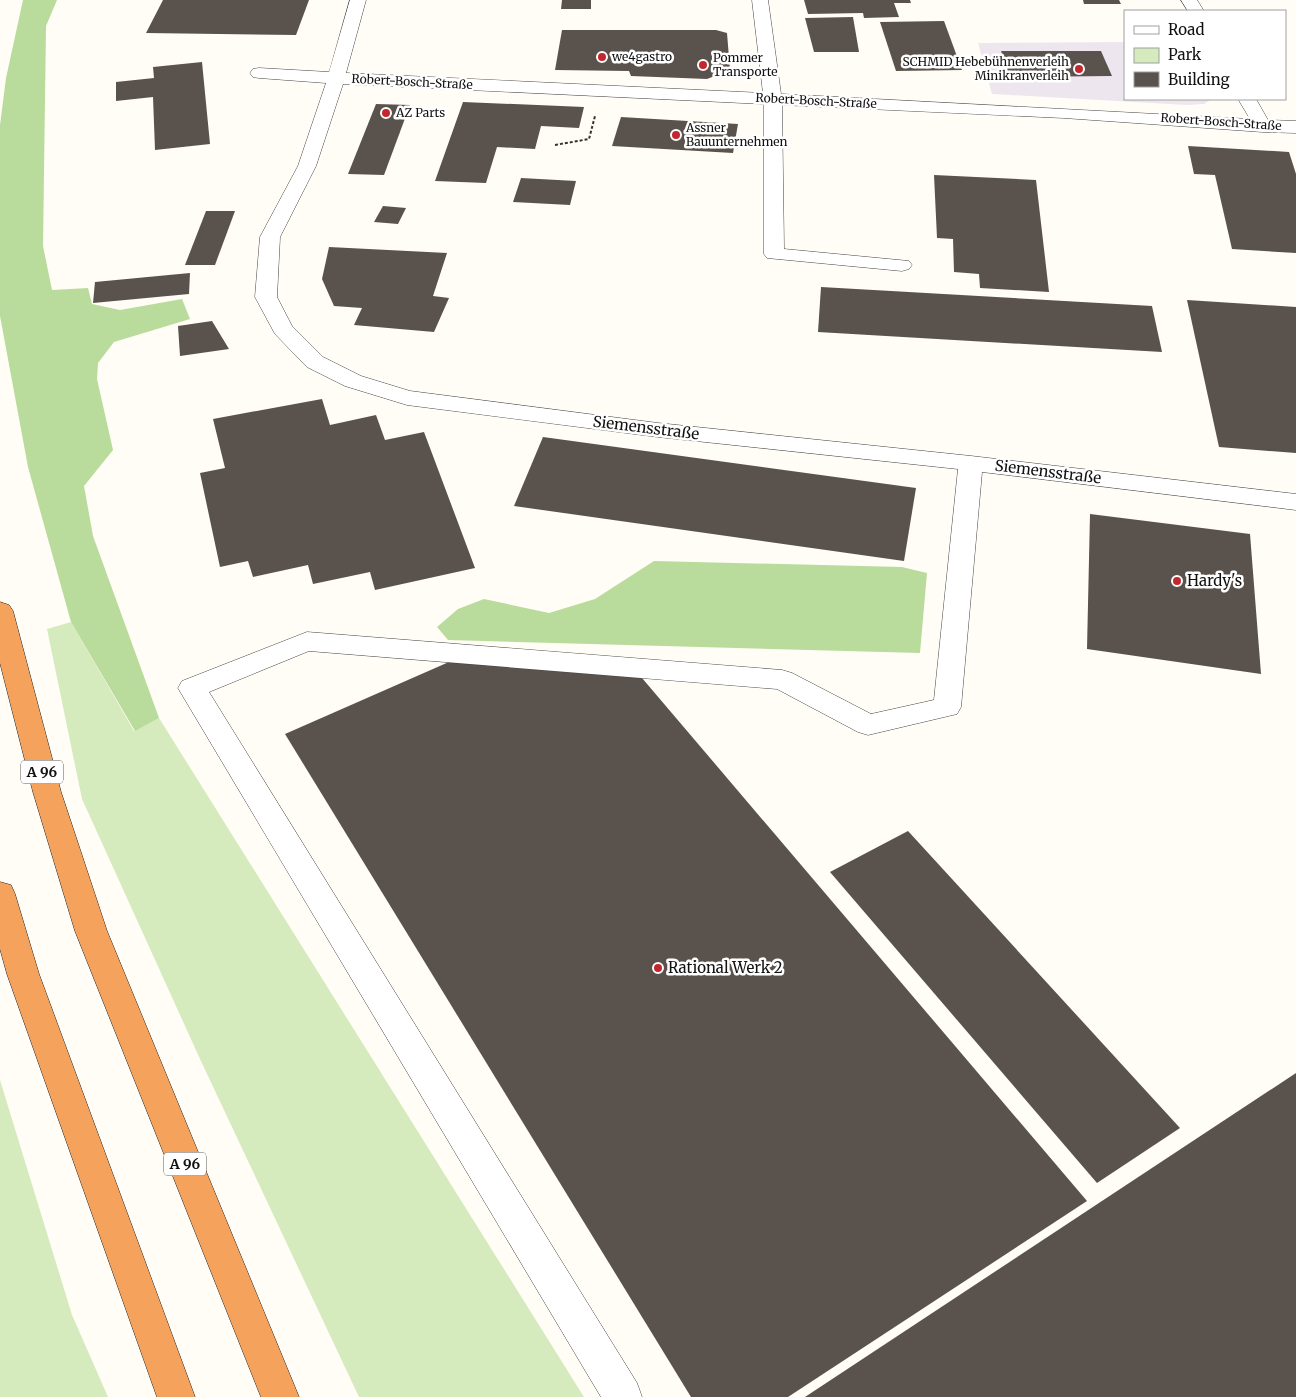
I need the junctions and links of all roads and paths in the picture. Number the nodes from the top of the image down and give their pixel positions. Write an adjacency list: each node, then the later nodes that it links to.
1 (358, 0): 4 (street, Siemensstraße)
2 (760, 0): 6 (street)
3 (258, 73): 4 (street, Robert-Bosch-Straße)
4 (336, 78): 5 (street, Robert-Bosch-Straße); 14 (street, Siemensstraße)
5 (600, 91): 6 (street, Robert-Bosch-Straße); 12 (path)
6 (773, 99): 9 (street, Robert-Bosch-Straße); 13 (street)
7 (1248, 100): 10 (street)
8 (1185, 104): 9 (street)
9 (1194, 120): 10 (street, Robert-Bosch-Straße)
10 (1263, 126): 11 (street, Robert-Bosch-Straße)
11 (1296, 127)
12 (555, 145)
13 (902, 265)
14 (971, 463): 15 (street, Siemensstraße); 20 (street)
15 (1296, 502)
16 (0, 611): 19 (highway, A 96)
17 (0, 894): 18 (highway)
18 (176, 1397)
19 (280, 1397)
20 (622, 1397)

